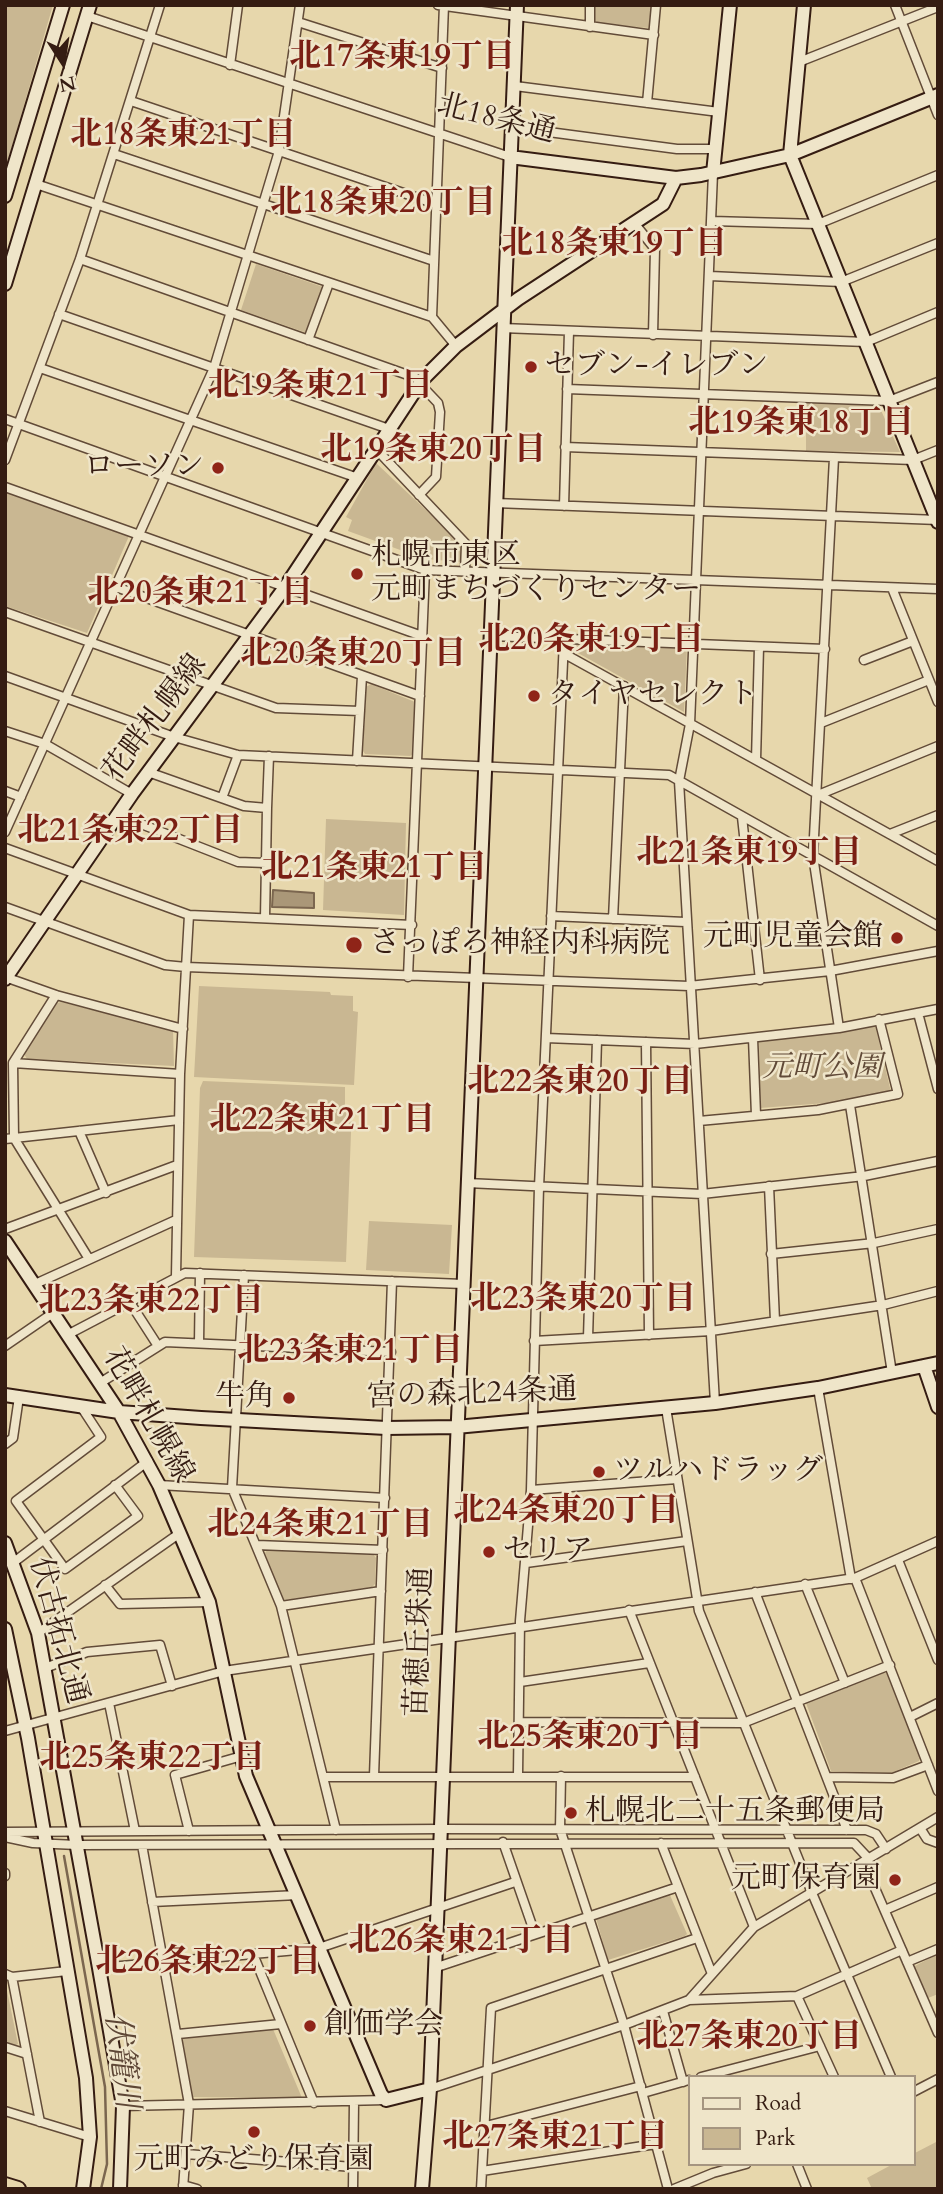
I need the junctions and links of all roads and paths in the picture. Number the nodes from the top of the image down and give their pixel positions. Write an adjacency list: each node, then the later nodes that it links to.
1 (63, 5): 40 (street)
2 (160, 5): 18 (street)
3 (238, 5): 20 (street)
4 (300, 5): 14 (street)
5 (590, 5): 16 (street)
6 (656, 5): 17 (street)
7 (730, 5): 27 (street)
8 (804, 5): 19 (street)
9 (895, 5): 15 (street)
10 (442, 6): 13 (street); 21 (street)
11 (938, 7): 15 (street)
12 (89, 11): 18 (street, 北18条通); 39 (street)
13 (517, 11): 16 (street); 23 (street, 苗穂丘珠通)
14 (298, 22): 21 (street); 22 (street)
15 (901, 22): 19 (street); 24 (street)
16 (590, 27): 17 (street)
17 (654, 35): 26 (street)
18 (151, 38): 20 (street, 北18条通); 25 (street)
19 (799, 62): 34 (street)
20 (230, 65): 22 (street, 北18条通)
21 (442, 68): 30 (street)
22 (290, 86): 30 (street, 北18条通); 32 (street)
23 (515, 86): 26 (street); 29 (street, 苗穂丘珠通)
24 (934, 96): 28 (street); 34 (street, 北18条通)
25 (131, 101): 32 (street); 33 (street)
26 (647, 103): 27 (street)
27 (719, 112): 31 (street)
28 (938, 115)
29 (511, 127): 31 (street); 35 (street, 苗穂丘珠通)
30 (439, 134): 35 (street, 北18条通); 43 (street)
31 (715, 149): 36 (street)
32 (279, 150): 42 (street); 43 (street)
33 (114, 153): 41 (street); 42 (street)
34 (790, 155): 36 (street, 北18条通); 46 (street)
35 (510, 157): 38 (street, 北18条通); 55 (street, 苗穂丘珠通)
36 (713, 173): 38 (street, 北18条通); 44 (street)
37 (938, 175): 46 (street)
38 (676, 178): 45 (street, 花畔札幌線)
39 (36, 184): 41 (street); 54 (street)
40 (5, 196)
41 (97, 204): 48 (street); 49 (street)
42 (263, 204): 48 (street); 50 (street)
43 (436, 204): 50 (street)
44 (712, 221): 46 (street); 51 (street)
45 (635, 224): 55 (street, 花畔札幌線); 62 (street)
46 (818, 224): 52 (street)
47 (938, 243): 52 (street)
48 (248, 256): 53 (street); 57 (street)
49 (80, 259): 57 (street); 58 (street)
50 (434, 261): 59 (street)
51 (710, 276): 52 (street); 63 (street)
52 (841, 282): 65 (street)
53 (329, 283): 59 (street); 64 (street)
54 (5, 284)
55 (504, 311): 60 (street, 苗穂丘珠通); 66 (street, 花畔札幌線)
56 (938, 312): 65 (street)
57 (231, 313): 64 (street); 68 (street)
58 (59, 314): 67 (street); 68 (street)
59 (432, 317): 66 (street)
60 (502, 328): 61 (street); 89 (street, 苗穂丘珠通)
61 (569, 331): 62 (street); 71 (street)
62 (653, 335): 63 (street)
63 (707, 337): 65 (street); 72 (street)
64 (308, 340): 69 (street)
65 (866, 342): 73 (street)
66 (456, 346): 69 (street, 花畔札幌線)
67 (40, 368): 75 (street); 76 (street)
68 (214, 368): 75 (street); 77 (street)
69 (421, 382): 77 (street, 花畔札幌線); 88 (street)
70 (938, 382): 73 (street)
71 (567, 389): 72 (street); 78 (street)
72 (704, 394): 73 (street); 81 (street)
73 (889, 401): 84 (street)
74 (5, 419): 76 (street)
75 (191, 420): 85 (street); 86 (street)
76 (20, 424): 83 (street); 85 (street)
77 (388, 429): 79 (street, 花畔札幌線)
78 (565, 447): 81 (street); 90 (street)
79 (376, 449): 86 (street, 花畔札幌線); 88 (street)
80 (938, 450): 84 (street)
81 (702, 453): 82 (street); 91 (street)
82 (834, 458): 84 (street); 92 (street)
83 (5, 460)
84 (913, 460): 93 (street)
85 (166, 477): 94 (street); 95 (street)
86 (358, 478): 94 (street, 花畔札幌線)
87 (5, 487): 95 (street)
88 (419, 495): 97 (street)
89 (495, 503): 90 (street); 98 (street, 苗穂丘珠通)
90 (564, 506): 91 (street)
91 (700, 512): 92 (street); 99 (street)
92 (830, 517): 93 (street); 100 (street)
93 (938, 521)
94 (321, 533): 96 (street); 101 (street, 花畔札幌線)
95 (141, 534): 101 (street); 102 (street)
96 (425, 570): 97 (street); 107 (street)
97 (465, 572): 98 (street)
98 (493, 573): 99 (street); 108 (street, 苗穂丘珠通)
99 (695, 580): 100 (street); 112 (street)
100 (828, 585): 103 (street); 114 (street)
101 (286, 586): 106 (street, 花畔札幌線); 107 (street)
102 (116, 587): 106 (street); 111 (street)
103 (892, 588): 104 (street); 110 (street)
104 (938, 589)
105 (5, 612): 111 (street)
106 (251, 636): 118 (street); 120 (street, 花畔札幌線)
107 (422, 636): 122 (street)
108 (491, 636): 109 (street); 137 (street, 苗穂丘珠通)
109 (564, 640): 112 (street); 115 (street)
110 (913, 641): 116 (street); 119 (street)
111 (92, 643): 120 (street); 123 (street)
112 (692, 643): 113 (street); 127 (street)
113 (759, 647): 114 (street); 134 (street)
114 (825, 649): 126 (street)
115 (563, 653): 121 (street); 138 (street)
116 (864, 660)
117 (5, 676): 123 (street)
118 (362, 676): 122 (street); 125 (street)
119 (929, 680): 124 (street); 126 (street)
120 (215, 685): 125 (street); 129 (street, 花畔札幌線)
121 (624, 686): 127 (street); 140 (street)
122 (420, 696): 136 (street)
123 (67, 698): 129 (street); 130 (street)
124 (938, 702)
125 (360, 711): 135 (street)
126 (821, 723): 144 (street)
127 (690, 724): 134 (street); 141 (street)
128 (5, 731): 130 (street)
129 (174, 737): 132 (street); 139 (street, 花畔札幌線)
130 (45, 744): 143 (street); 145 (street)
131 (938, 746): 144 (street)
132 (237, 755): 133 (street); 146 (street)
133 (269, 756): 135 (street); 147 (street)
134 (756, 760): 144 (street)
135 (357, 761): 136 (street)
136 (417, 764): 137 (street); 165 (street)
137 (485, 767): 138 (street); 172 (street, 苗穂丘珠通)
138 (557, 771): 140 (street); 160 (street)
139 (148, 772): 143 (street, 花畔札幌線); 146 (street)
140 (619, 774): 141 (street); 162 (street)
141 (678, 781): 150 (street); 164 (street)
142 (5, 791): 145 (street)
143 (132, 794): 148 (street, 花畔札幌線)
144 (818, 795): 152 (street); 154 (street)
145 (21, 797): 151 (street)
146 (222, 798): 147 (street)
147 (267, 808): 156 (street)
148 (118, 815): 156 (street); 157 (street, 花畔札幌線)
149 (938, 815): 152 (street)
150 (742, 817): 154 (street); 173 (street)
151 (5, 832)
152 (890, 834): 155 (street)
153 (5, 848): 157 (street)
154 (813, 856): 166 (street); 169 (street)
155 (938, 861)
156 (266, 863): 161 (street)
157 (77, 874): 159 (street); 163 (street, 花畔札幌線)
158 (5, 906): 163 (street)
159 (189, 915): 161 (street); 168 (street)
160 (551, 916): 162 (street); 174 (street)
161 (265, 918): 165 (street)
162 (613, 919): 164 (street)
163 (44, 920): 168 (street); 170 (street, 花畔札幌線)
164 (685, 922): 175 (street)
165 (412, 925): 171 (street)
166 (938, 926)
167 (938, 951): 169 (street)
168 (186, 967): 171 (street); 181 (street)
169 (830, 971): 173 (street); 180 (street)
170 (6, 977): 176 (street)
171 (408, 977): 172 (street)
172 (476, 980): 174 (street); 199 (street, 苗穂丘珠通)
173 (760, 980): 175 (street)
174 (548, 983): 175 (street); 182 (street)
175 (689, 986): 186 (street)
176 (56, 995): 181 (street); 187 (street)
177 (938, 1009): 178 (street)
178 (918, 1013): 179 (street); 189 (street)
179 (879, 1019): 180 (street); 190 (street)
180 (839, 1028): 183 (street)
181 (183, 1029): 188 (street)
182 (546, 1038): 184 (street); 201 (street)
183 (752, 1038): 186 (street); 191 (street)
184 (597, 1040): 185 (street); 202 (street)
185 (646, 1042): 186 (street); 203 (street)
186 (695, 1044): 193 (street)
187 (13, 1063): 188 (street); 195 (street)
188 (180, 1074): 192 (street)
189 (938, 1089)
190 (850, 1105): 191 (street); 198 (street)
191 (756, 1115): 193 (street)
192 (179, 1120): 194 (street); 197 (street)
193 (699, 1121): 205 (street)
194 (79, 1131): 195 (street); 204 (street)
195 (10, 1138): 206 (street)
196 (938, 1161): 198 (street)
197 (177, 1164): 204 (street); 207 (street)
198 (864, 1176): 200 (street); 211 (street)
199 (467, 1182): 201 (street); 218 (street, 苗穂丘珠通)
200 (768, 1186): 205 (street); 212 (street)
201 (539, 1187): 202 (street); 229 (street)
202 (593, 1189): 203 (street); 228 (street)
203 (648, 1191): 205 (street); 227 (street)
204 (106, 1193): 206 (street)
205 (702, 1194): 225 (street)
206 (60, 1210): 209 (street); 213 (street)
207 (176, 1220): 213 (street); 216 (street)
208 (938, 1228): 211 (street)
209 (5, 1229)
210 (5, 1241): 219 (street, 花畔札幌線)
211 (874, 1243): 212 (street); 222 (street)
212 (771, 1254): 224 (street)
213 (89, 1259): 219 (street)
214 (200, 1273): 215 (street); 216 (street); 230 (street)
215 (244, 1275): 217 (street); 231 (street)
216 (176, 1276): 221 (street)
217 (393, 1281): 218 (street); 234 (street)
218 (463, 1284): 249 (street, 苗穂丘珠通)
219 (33, 1285): 223 (street, 花畔札幌線)
220 (938, 1291): 222 (street)
221 (130, 1301): 226 (street); 233 (street)
222 (883, 1305): 224 (street); 237 (street)
223 (53, 1313): 226 (street, 花畔札幌線); 232 (street)
224 (775, 1321): 225 (street)
225 (711, 1331): 227 (street); 242 (street)
226 (69, 1335): 238 (street, 花畔札幌線)
227 (649, 1335): 228 (street)
228 (588, 1338): 229 (street)
229 (534, 1341): 248 (street)
230 (199, 1343): 231 (street); 233 (street)
231 (239, 1345): 234 (street); 247 (street)
232 (5, 1346)
233 (158, 1346): 238 (street)
234 (391, 1352): 250 (street)
235 (938, 1363): 236 (street, 宮の森北24条通)
236 (924, 1366): 237 (street, 宮の森北24条通); 243 (street)
237 (892, 1373): 239 (street, 宮の森北24条通)
238 (100, 1383): 246 (street, 花畔札幌線)
239 (818, 1388): 242 (street, 宮の森北24条通); 269 (street)
240 (5, 1395): 241 (street, 宮の森北24条通)
241 (19, 1397): 244 (street, 宮の森北24条通); 251 (street)
242 (715, 1402): 245 (street, 宮の森北24条通)
243 (938, 1407)
244 (82, 1408): 246 (street, 宮の森北24条通); 260 (street)
245 (666, 1408): 248 (street, 宮の森北24条通); 253 (street)
246 (119, 1412): 247 (street, 宮の森北24条通); 252 (street, 花畔札幌線)
247 (237, 1419): 250 (street, 宮の森北24条通); 256 (street)
248 (530, 1421): 249 (street, 宮の森北24条通); 257 (street)
249 (456, 1427): 250 (street, 宮の森北24条通); 281 (street, 苗穂丘珠通)
250 (387, 1428): 258 (street)
251 (5, 1444)
252 (148, 1461): 254 (street); 255 (street, 花畔札幌線)
253 (677, 1479): 257 (street); 261 (street)
254 (115, 1485): 260 (street); 260 (street)
255 (159, 1485): 256 (street); 259 (street, 花畔札幌線)
256 (232, 1488): 258 (street); 264 (street)
257 (531, 1490): 268 (street)
258 (385, 1498): 265 (street)
259 (180, 1533): 271 (street); 275 (street, 花畔札幌線)
260 (43, 1541): 267 (street)
261 (687, 1541): 268 (street); 274 (street)
262 (5, 1543): 267 (street, 伏古拓北通)
263 (937, 1544): 266 (street)
264 (257, 1545): 265 (street); 276 (street)
265 (383, 1550): 272 (street)
266 (898, 1560): 269 (street); 282 (street)
267 (14, 1562): 280 (street, 伏古拓北通)
268 (526, 1563): 278 (street)
269 (853, 1578): 270 (street); 287 (street)
270 (805, 1584): 273 (street); 291 (street)
271 (105, 1585): 275 (street); 280 (street)
272 (381, 1591): 276 (street); 283 (street)
273 (755, 1592): 274 (street); 293 (street)
274 (696, 1600): 277 (street); 300 (street)
275 (209, 1602): 289 (street, 花畔札幌線)
276 (281, 1606): 285 (street)
277 (629, 1610): 278 (street); 286 (street)
278 (520, 1627): 281 (street); 290 (street)
279 (5, 1629): 301 (street, 伏古拓北通)
280 (38, 1633): 288 (street, 伏古拓北通)
281 (447, 1638): 283 (street); 305 (street, 苗穂丘珠通)
282 (935, 1642): 284 (street)
283 (377, 1648): 285 (street); 308 (street)
284 (938, 1660)
285 (293, 1661): 289 (street); 307 (street)
286 (649, 1663): 290 (street); 299 (street)
287 (890, 1665): 291 (street); 296 (street)
288 (44, 1668): 292 (street); 297 (street, 伏古拓北通)
289 (224, 1671): 292 (street); 303 (street, 花畔札幌線)
290 (520, 1682): 298 (street)
291 (845, 1683): 293 (street)
292 (172, 1686): 294 (street)
293 (798, 1702): 300 (street); 311 (street)
294 (109, 1703): 297 (street); 323 (street)
295 (938, 1703): 296 (street)
296 (910, 1717): 304 (street)
297 (54, 1719): 301 (street); 322 (street, 伏古拓北通)
298 (519, 1722): 299 (street); 306 (street)
299 (674, 1723): 300 (street); 310 (street)
300 (743, 1723): 320 (street)
301 (24, 1726): 302 (street); 317 (street, 伏古拓北通)
302 (5, 1731)
303 (242, 1756): 324 (street); 326 (street, 花畔札幌線)
304 (928, 1765): 311 (street); 312 (street)
305 (442, 1775): 306 (street); 308 (street); 315 (street, 苗穂丘珠通)
306 (518, 1775): 309 (street)
307 (323, 1776): 308 (street); 318 (street)
308 (374, 1776)
309 (561, 1776): 310 (street); 316 (street)
310 (695, 1777): 319 (street)
311 (828, 1777): 321 (street)
312 (938, 1791)
313 (938, 1817): 314 (street)
314 (920, 1828): 333 (street); 337 (street)
315 (440, 1829): 316 (street); 318 (street); 328 (street, 苗穂丘珠通)
316 (560, 1829): 319 (street); 329 (street)
317 (44, 1830): 322 (street); 325 (street); 334 (street, 伏古拓北通)
318 (336, 1830): 326 (street)
319 (715, 1830): 320 (street); 331 (street)
320 (787, 1830): 321 (street); 332 (street)
321 (846, 1830): 337 (street)
322 (74, 1831): 323 (street); 335 (street, 伏古拓北通)
323 (135, 1831): 324 (street)
324 (190, 1831): 326 (street)
325 (5, 1835): 334 (street)
326 (274, 1837): 328 (street); 336 (street); 343 (street, 花畔札幌線)
327 (503, 1842): 328 (street); 329 (street); 339 (street)
328 (440, 1843): 345 (street, 苗穂丘珠通)
329 (564, 1843): 330 (street); 347 (street)
330 (661, 1843): 331 (street); 340 (street)
331 (722, 1843): 332 (street); 348 (street)
332 (792, 1843): 338 (street); 342 (street)
333 (938, 1843)
334 (46, 1844): 335 (street); 360 (street, 伏古拓北通)
335 (77, 1845): 336 (street); 357 (street, 伏古拓北通)
336 (142, 1845): 344 (street)
337 (886, 1849): 338 (street)
338 (867, 1861): 342 (street); 346 (street)
339 (516, 1882): 345 (street); 349 (street)
340 (678, 1887): 347 (street); 350 (street)
341 (938, 1887): 346 (street)
342 (812, 1892): 348 (street); 362 (street)
343 (298, 1895): 344 (street); 351 (street, 花畔札幌線)
344 (152, 1902): 355 (street)
345 (437, 1909): 351 (street); 358 (street, 苗穂丘珠通)
346 (885, 1910): 353 (street)
347 (589, 1916): 349 (street); 359 (street)
348 (754, 1927): 361 (street)
349 (535, 1934): 358 (street)
350 (697, 1938): 359 (street); 361 (street)
351 (320, 1948): 354 (street); 385 (street, 花畔札幌線)
352 (938, 1949): 356 (street)
353 (902, 1950): 356 (street); 362 (street)
354 (253, 1954): 355 (street); 369 (street)
355 (163, 1962): 357 (street); 372 (street)
356 (907, 1962): 367 (street)
357 (99, 1968): 389 (street, 伏古拓北通)
358 (434, 1968): 382 (street, 苗穂丘珠通)
359 (606, 1968): 370 (street); 376 (street)
360 (67, 1971): 363 (street); 393 (street, 伏古拓北通)
361 (712, 1974): 365 (street)
362 (846, 1974): 364 (street); 379 (street)
363 (9, 1976): 375 (street)
364 (797, 1996): 365 (street); 373 (street)
365 (689, 2000): 368 (street)
366 (938, 2001): 367 (street)
367 (927, 2006): 371 (street)
368 (663, 2011): 370 (street); 381 (street)
369 (282, 2024): 372 (street); 387 (street)
370 (624, 2025): 376 (street); 383 (street)
371 (938, 2033)
372 (178, 2034): 388 (street)
373 (820, 2046): 377 (street); 378 (street)
374 (5, 2047): 375 (street)
375 (27, 2054): 391 (street)
376 (488, 2070): 382 (street); 392 (street)
377 (709, 2075)
378 (833, 2075)
379 (890, 2075)
380 (938, 2079): 384 (street)
381 (686, 2081): 383 (street)
382 (430, 2089): 385 (street); 407 (street, 苗穂丘珠通)
383 (642, 2089): 392 (street); 394 (street)
384 (915, 2091)
385 (386, 2100): 386 (street)
386 (354, 2102): 387 (street); 398 (street)
387 (314, 2103): 388 (street)
388 (189, 2105): 389 (street); 395 (street)
389 (123, 2106): 404 (street, 伏古拓北通)
390 (5, 2111): 391 (street)
391 (40, 2122): 393 (street)
392 (486, 2126): 399 (street)
393 (90, 2137): 403 (street, 伏古拓北通)
394 (656, 2144): 399 (street); 409 (street)
395 (186, 2154): 398 (street); 401 (street)
396 (739, 2166): 410 (street)
397 (798, 2166): 411 (street)
398 (353, 2167): 406 (street)
399 (482, 2171): 408 (street)
400 (5, 2185): 402 (highway)
401 (183, 2187): 405 (street)
402 (18, 2189)
403 (83, 2189)
404 (120, 2189)
405 (197, 2189)
406 (353, 2189)
407 (422, 2189)
408 (481, 2189)
409 (668, 2189)
410 (674, 2189)
411 (807, 2189)

